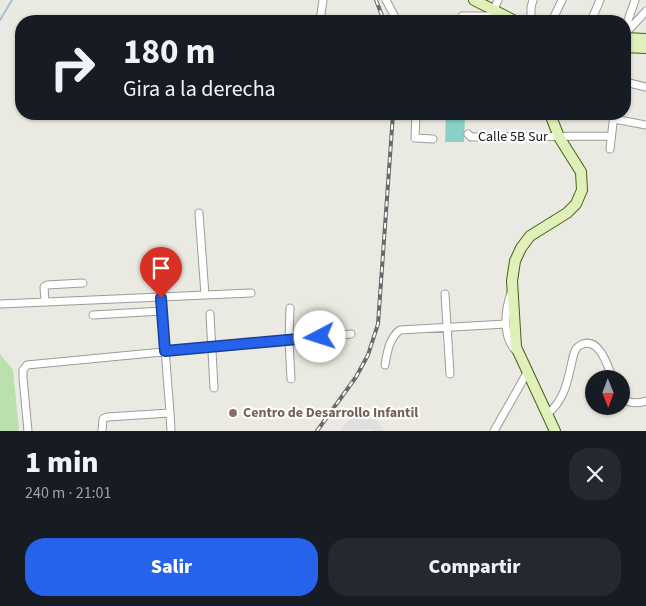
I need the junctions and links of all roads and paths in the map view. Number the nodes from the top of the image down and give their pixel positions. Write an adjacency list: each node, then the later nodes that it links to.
1 (323, 0): 12 (street)
2 (395, 0): 9 (street)
3 (474, 0): 10 (main road)
4 (498, 0): 10 (street)
5 (533, 0): 16 (street)
6 (562, 0): 17 (street)
7 (600, 0): 18 (street)
8 (635, 0): 19 (street)
9 (387, 2): 13 (street)
10 (494, 10): 14 (street); 15 (main road)
11 (646, 10): 20 (street)
12 (321, 15)
13 (394, 15)
14 (492, 15)
15 (504, 15)
16 (531, 15)
17 (555, 15)
18 (594, 15)
19 (630, 15)
20 (631, 29)
21 (631, 37): 22 (main road)
22 (646, 39)
23 (631, 47): 24 (main road)
24 (646, 48)
25 (631, 83): 26 (street)
26 (646, 86)
27 (416, 120): 35 (street)
28 (552, 120): 34 (main road)
29 (613, 120): 33 (street)
30 (628, 120): 31 (street)
31 (646, 125)
32 (468, 134): 34 (street, Calle 5B Sur)
33 (611, 136): 34 (street, Calle 5B Sur); 36 (street)
34 (559, 137): 39 (main road)
35 (433, 139)
36 (610, 149)
37 (199, 214): 42 (street)
38 (83, 283): 44 (street)
39 (513, 290): 50 (street); 56 (main road)
40 (251, 294): 42 (street)
41 (445, 294): 51 (street)
42 (206, 295): 43 (street)
43 (161, 298): 44 (street); 47 (street)
44 (44, 302): 45 (street)
45 (0, 304)
46 (290, 308): 53 (street)
47 (162, 312): 49 (street); 55 (street)
48 (210, 314): 54 (street)
49 (93, 315)
50 (506, 324): 51 (street); 56 (street)
51 (447, 328): 57 (street); 60 (street)
52 (351, 334): 53 (street)
53 (289, 340): 54 (street); 61 (street)
54 (211, 347): 55 (street); 62 (street)
55 (165, 351): 65 (street); 67 (street)
56 (519, 354): 59 (main road)
57 (385, 365)
58 (609, 370): 66 (street)
59 (528, 371): 66 (main road); 70 (street)
60 (450, 374)
61 (291, 379)
62 (214, 388)
63 (646, 401): 64 (street)
64 (630, 402)
65 (170, 413): 68 (street); 69 (street)
66 (548, 414): 71 (main road)
67 (28, 431)
68 (102, 431)
69 (171, 431)
70 (494, 431)
71 (555, 431)

